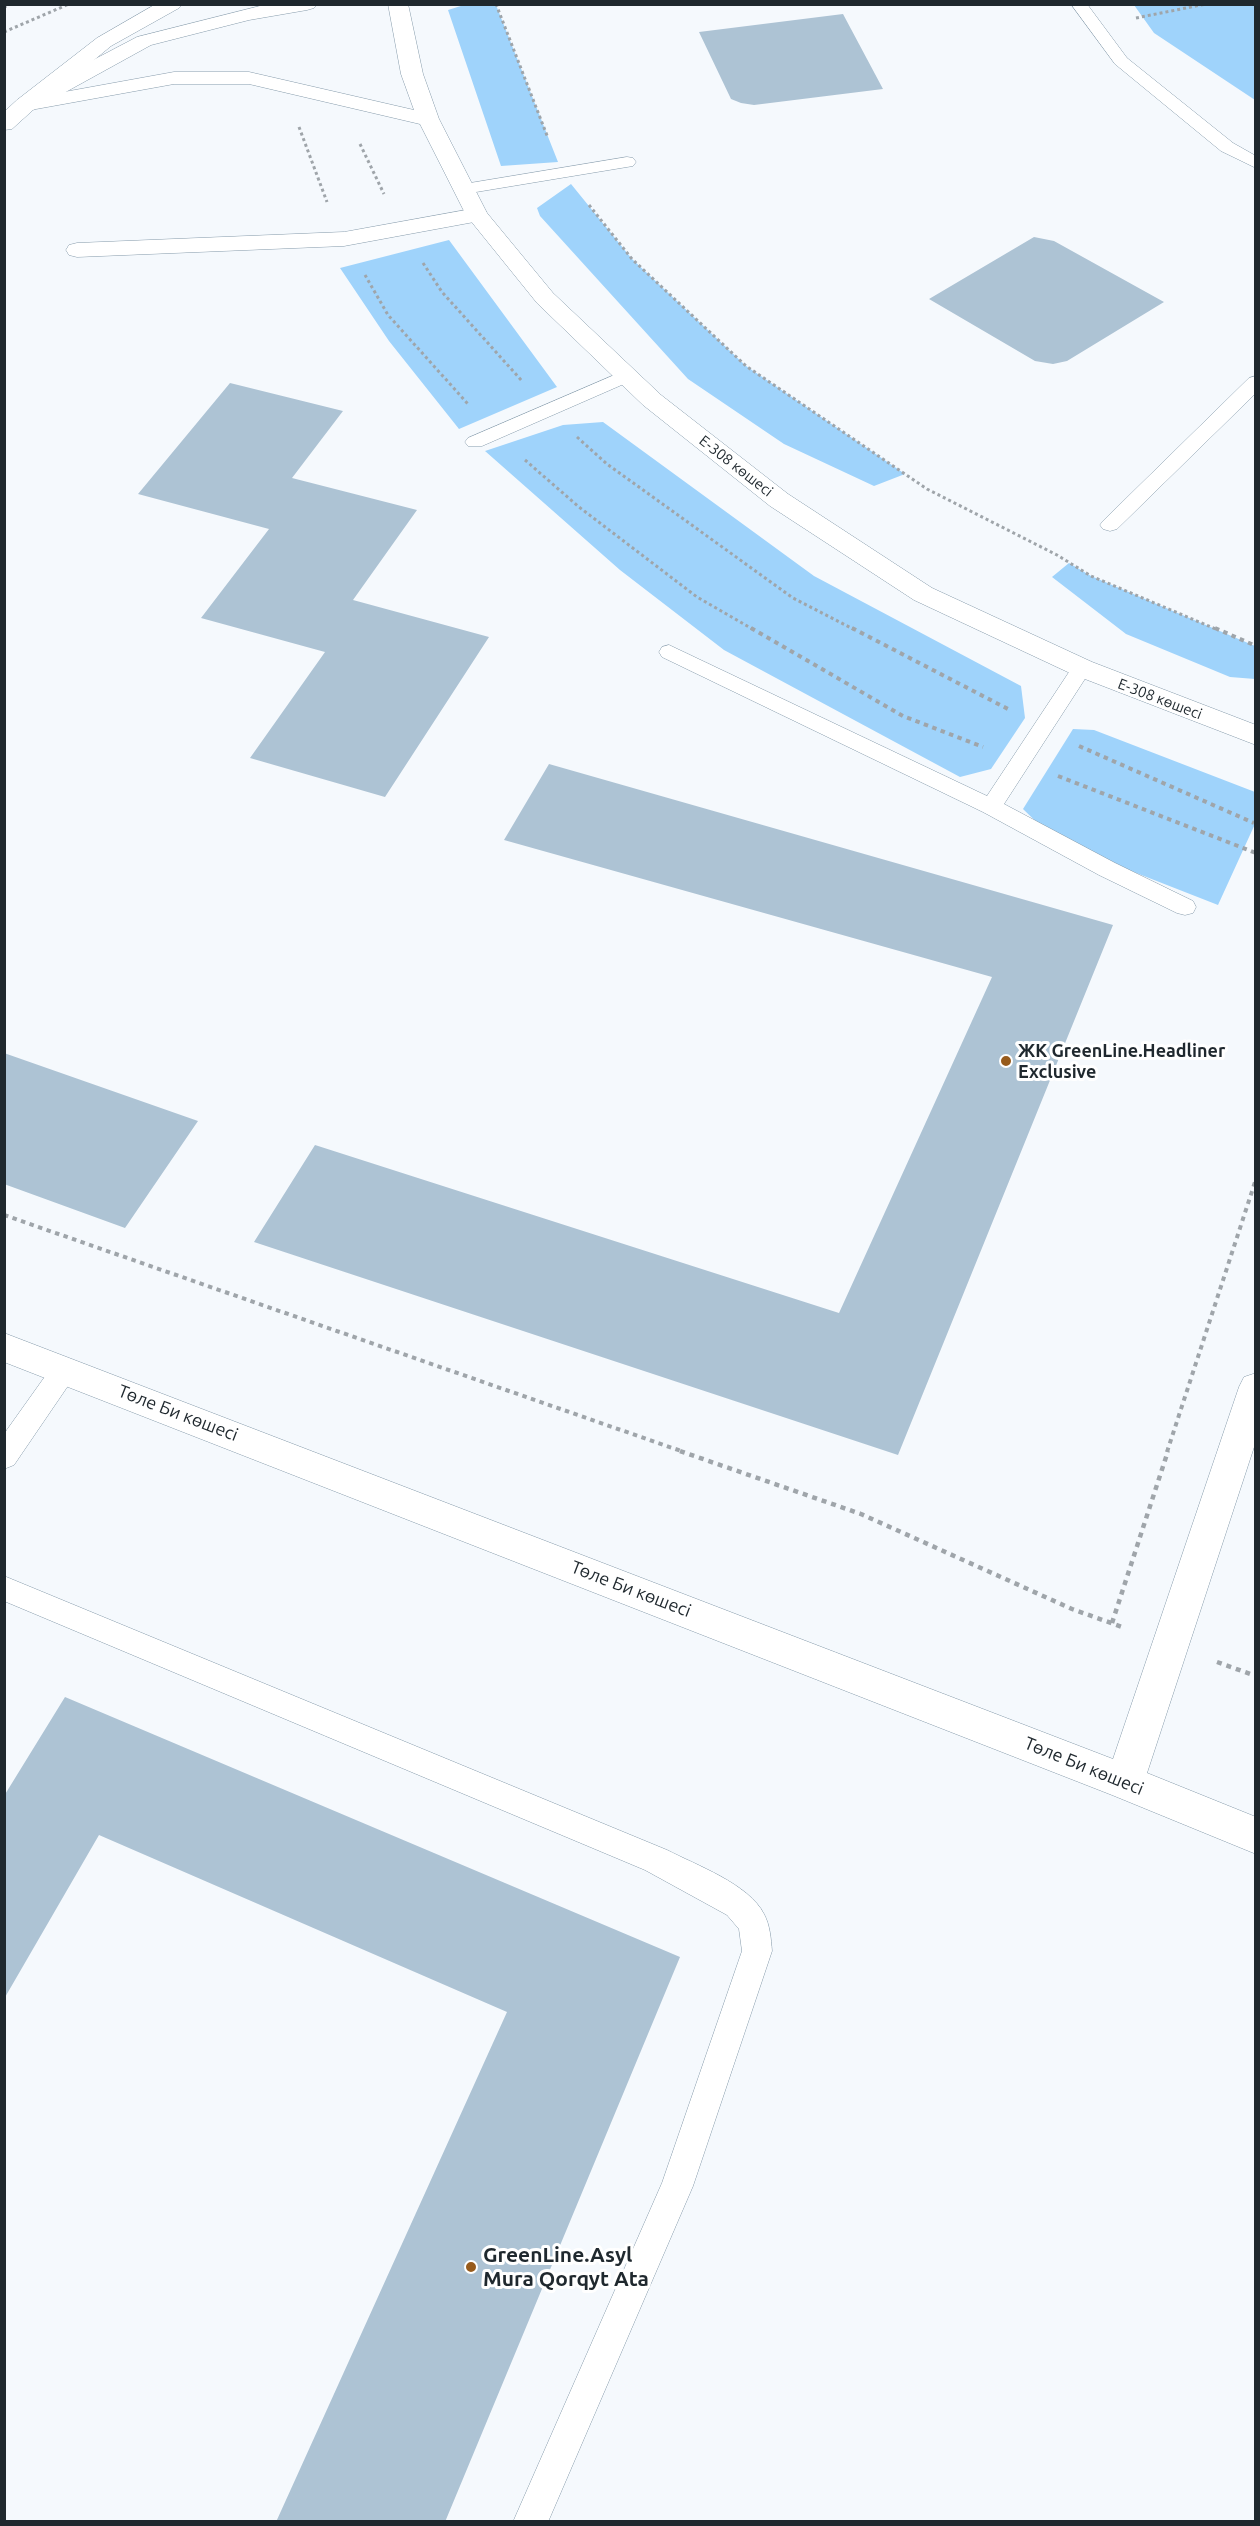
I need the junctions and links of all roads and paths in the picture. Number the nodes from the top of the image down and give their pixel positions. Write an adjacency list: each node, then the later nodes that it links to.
1 (8, 4): 9 (path)
2 (69, 4): 11 (path)
3 (172, 4): 12 (street)
4 (307, 4): 12 (street)
5 (398, 4): 13 (street, Е-308 көшесі)
6 (496, 4): 18 (path)
7 (1079, 4): 17 (lane)
8 (1206, 4): 10 (path)
9 (4, 8)
10 (1140, 25)
11 (4, 32)
12 (25, 105): 13 (street); 15 (street)
13 (428, 119): 19 (street, Е-308 көшесі)
14 (297, 122): 21 (path)
15 (4, 124)
16 (627, 162): 18 (lane)
17 (1256, 163)
18 (562, 173): 19 (lane); 28 (path)
19 (465, 189): 20 (street, Е-308 көшесі)
20 (477, 215): 21 (street); 23 (street, Е-308 көшесі)
21 (344, 239): 22 (street); 25 (path)
22 (77, 250)
23 (626, 376): 25 (lane); 30 (street, Е-308 көшесі)
24 (1256, 382): 27 (lane)
25 (494, 433): 26 (lane); 32 (path)
26 (475, 442)
27 (1110, 525)
28 (1256, 646)
29 (669, 652): 33 (lane)
30 (1082, 668): 31 (street, Е-308 көшесі); 32 (lane)
31 (1256, 736)
32 (1021, 762): 33 (lane); 34 (path)
33 (991, 807): 35 (lane)
34 (1256, 853)
35 (1185, 907)
36 (1256, 1179): 44 (path)
37 (4, 1215): 43 (path)
38 (4, 1347): 39 (street, Төле Би көшесі)
39 (65, 1369): 41 (lane); 45 (street, Төле Би көшесі)
40 (1256, 1387): 45 (street)
41 (4, 1457)
42 (4, 1588): 47 (lane)
43 (1072, 1609)
44 (1112, 1623)
45 (1125, 1782): 46 (street, Төле Би көшесі)
46 (1256, 1836)
47 (530, 2522)

